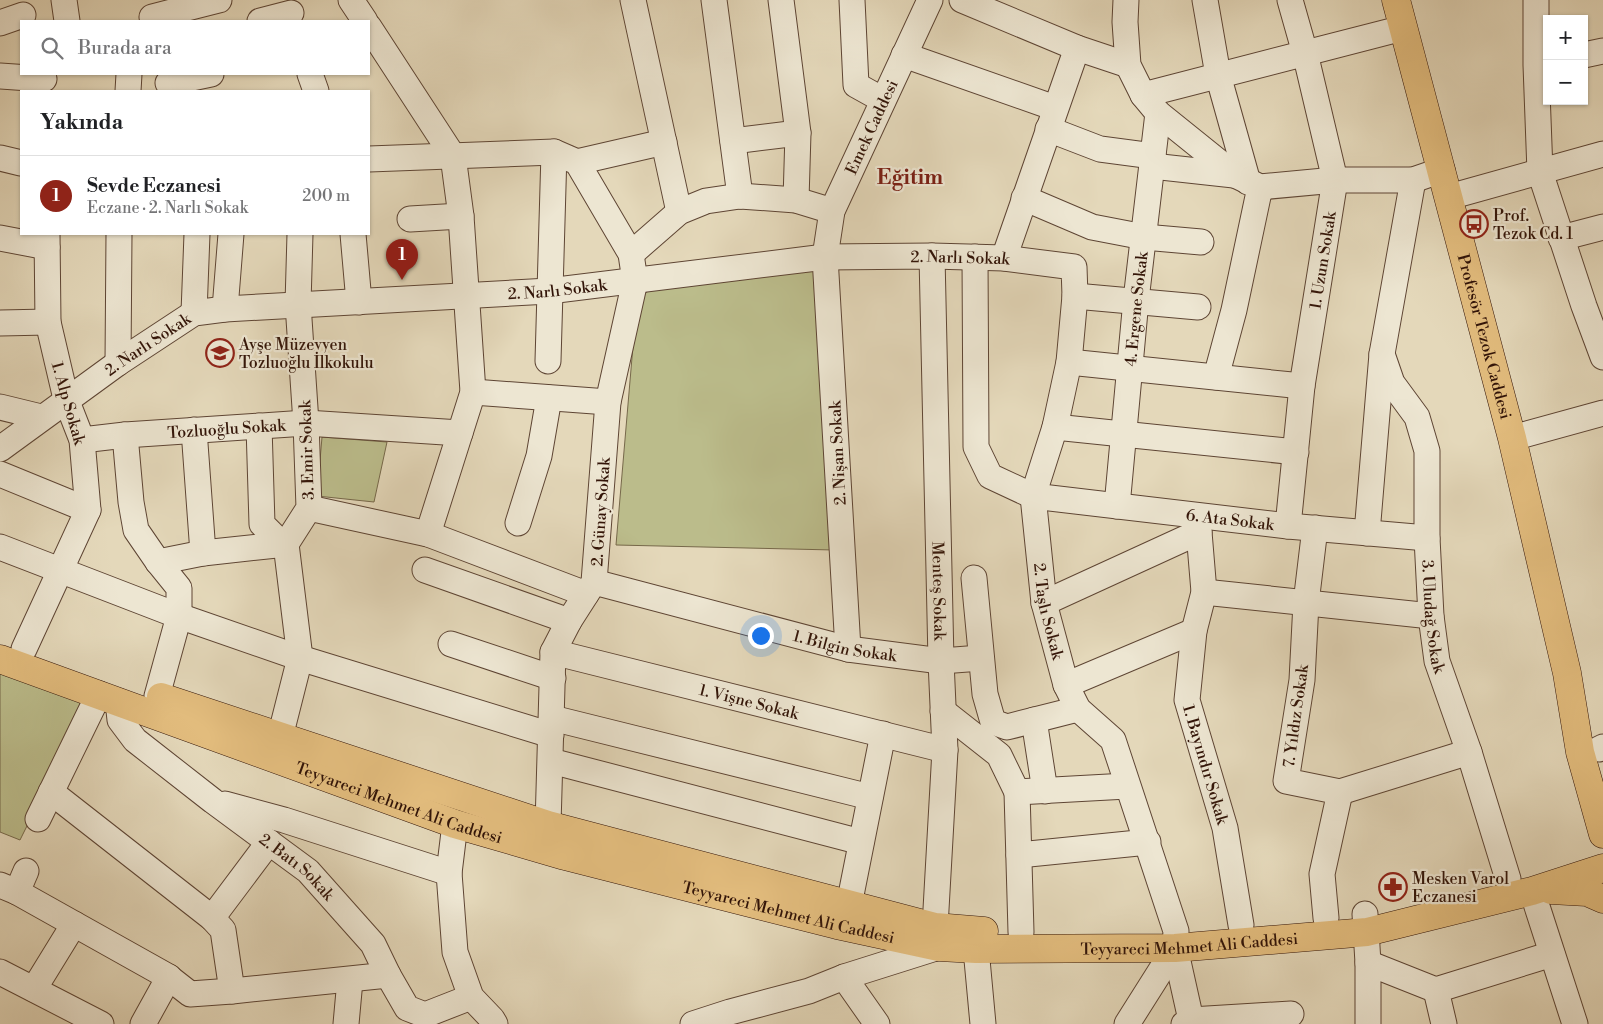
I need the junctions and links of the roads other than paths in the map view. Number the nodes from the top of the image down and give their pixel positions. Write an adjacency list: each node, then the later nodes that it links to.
1 (64, 0): 18 (street)
2 (219, 0): 17 (street)
3 (351, 0): 20 (street)
4 (633, 0): 44 (street)
5 (714, 0): 43 (street)
6 (781, 0): 42 (street)
7 (852, 0): 39 (street)
8 (930, 0): 27 (street, Emek Caddesi)
9 (962, 0): 15 (street)
10 (1126, 0): 29 (street)
11 (1205, 0): 33 (street)
12 (1290, 0): 25 (street, 1. Uzun Sokak)
13 (1396, 0): 21 (main road, Profesör Tezok Caddesi)
14 (1536, 0): 28 (street)
15 (993, 6): 23 (street)
16 (290, 12): 19 (street)
17 (151, 13)
18 (67, 20)
19 (263, 20)
20 (364, 20)
21 (1404, 28): 25 (street); 53 (main road, Profesör Tezok Caddesi)
22 (370, 29): 47 (street)
23 (1077, 48): 29 (street); 41 (street)
24 (1603, 51): 26 (street)
25 (1304, 53): 33 (street); 55 (street, 1. Uzun Sokak)
26 (1588, 54)
27 (904, 55): 39 (street, Emek Caddesi); 41 (street)
28 (1541, 64): 54 (street)
29 (1128, 65): 40 (street)
30 (129, 75): 37 (street)
31 (206, 75): 36 (street)
32 (310, 75): 38 (street)
33 (1218, 75): 40 (street); 57 (street)
34 (0, 76): 35 (street)
35 (44, 81)
36 (168, 83)
37 (128, 90)
38 (316, 90)
39 (883, 100): 62 (street, Emek Caddesi)
40 (1151, 104): 50 (street, 4. Ergene Sokak); 57 (street)
41 (1051, 119): 50 (street); 60 (street)
42 (798, 132): 43 (street); 61 (street)
43 (733, 141): 58 (street)
44 (664, 142): 51 (street); 63 (street)
45 (554, 152): 47 (street); 51 (street); 84 (street)
46 (1603, 154): 54 (street)
47 (453, 156): 49 (street); 64 (street)
48 (0, 158): 52 (street)
49 (370, 159)
50 (1153, 161): 57 (street); 72 (street, 4. Ergene Sokak)
51 (577, 162): 77 (street)
52 (20, 163)
53 (1442, 170): 56 (street); 59 (main road, Profesör Tezok Caddesi)
54 (1540, 172): 59 (street); 74 (street)
55 (1335, 180): 56 (street); 57 (street); 103 (street, 1. Uzun Sokak)
56 (1413, 180): 96 (street)
57 (1248, 181): 102 (street)
58 (740, 196): 61 (street); 63 (street)
59 (1448, 197): 118 (main road, Profesör Tezok Caddesi)
60 (1024, 198): 72 (street); 81 (street)
61 (796, 200): 62 (street)
62 (832, 211): 78 (street, Emek Caddesi)
63 (679, 212): 77 (street)
64 (461, 216): 65 (street); 85 (street)
65 (410, 220)
66 (1603, 227): 74 (street)
67 (119, 235): 100 (street)
68 (194, 235): 93 (street)
69 (231, 235): 92 (street)
70 (300, 235): 90 (street, 3. Emir Sokak)
71 (353, 235): 88 (street)
72 (1144, 237): 76 (street); 87 (street, 4. Ergene Sokak)
73 (0, 238): 75 (street)
74 (1561, 238): 89 (street)
75 (47, 240): 94 (street, 1. Alp Sokak)
76 (1201, 242)
77 (631, 254): 83 (street)
78 (825, 256): 79 (street, 2. Narlı Sokak); 83 (street, 2. Narlı Sokak); 150 (street, 2. Nişan Sokak)
79 (932, 256): 80 (street, 2. Narlı Sokak); 155 (street, Menteş Sokak)
80 (975, 257): 81 (street, 2. Narlı Sokak); 123 (street, 6. Ata Sokak)
81 (1004, 258): 82 (street, 2. Narlı Sokak)
82 (1074, 267): 86 (street, 2. Taşlı Sokak)
83 (635, 281): 84 (street, 2. Narlı Sokak); 107 (street, 2. Günay Sokak)
84 (549, 291): 85 (street, 2. Narlı Sokak); 98 (street)
85 (466, 294): 88 (street, 2. Narlı Sokak); 104 (street)
86 (1075, 296): 87 (street); 99 (street, 2. Taşlı Sokak)
87 (1136, 300): 91 (street); 101 (street, 4. Ergene Sokak)
88 (358, 302): 90 (street, 2. Narlı Sokak)
89 (1594, 303): 97 (street)
90 (298, 304): 92 (street, 2. Narlı Sokak); 111 (street, 3. Emir Sokak)
91 (1198, 307)
92 (224, 309): 93 (street, 2. Narlı Sokak)
93 (194, 313): 100 (street, 2. Narlı Sokak)
94 (48, 322): 95 (street); 106 (street, 1. Alp Sokak)
95 (0, 323)
96 (1382, 354): 131 (street); 133 (street, 3. Uludağ Sokak)
97 (1603, 357)
98 (548, 361)
99 (1069, 362): 101 (street); 113 (street, 2. Taşlı Sokak)
100 (118, 363): 106 (street, 2. Narlı Sokak)
101 (1130, 368): 102 (street); 117 (street, 4. Ergene Sokak)
102 (1216, 377): 103 (street)
103 (1302, 386): 121 (street, 1. Uzun Sokak)
104 (473, 392): 105 (street); 115 (street)
105 (549, 398): 107 (street); 127 (street)
106 (66, 399): 110 (street, 2. Narlı Sokak); 119 (street, 1. Alp Sokak)
107 (608, 402): 141 (street, 2. Günay Sokak)
108 (0, 407): 110 (street)
109 (1603, 413): 118 (street)
110 (41, 417): 120 (street, 2. Narlı Sokak)
111 (306, 423): 112 (street, Tozluoğlu Sokak); 115 (street, Tozluoğlu Sokak); 125 (street, 3. Emir Sokak)
112 (259, 426): 114 (street, Tozluoğlu Sokak); 134 (street)
113 (1055, 427): 117 (street); 123 (street, 2. Taşlı Sokak)
114 (194, 430): 116 (street, Tozluoğlu Sokak); 136 (street)
115 (460, 433): 132 (street)
116 (125, 435): 119 (street, Tozluoğlu Sokak); 137 (street)
117 (1124, 435): 121 (street); 124 (street, 4. Ergene Sokak)
118 (1512, 438): 156 (main road, Profesör Tezok Caddesi)
119 (82, 440): 126 (street, 1. Alp Sokak)
120 (0, 449)
121 (1296, 452): 129 (street, 1. Uzun Sokak)
122 (0, 474): 126 (street)
123 (1033, 496): 124 (street, 6. Ata Sokak); 144 (street, 2. Taşlı Sokak)
124 (1117, 506): 128 (street, 6. Ata Sokak)
125 (309, 508): 132 (street, 1. Bilgin Sokak); 134 (street, 3. Emir Sokak)
126 (88, 510): 139 (street, 1. Alp Sokak)
127 (518, 523)
128 (1196, 524): 129 (street, 6. Ata Sokak); 142 (street, 1. Bayındır Sokak); 144 (street)
129 (1288, 526): 130 (street, 6. Ata Sokak)
130 (1315, 528): 131 (street, 6. Ata Sokak); 143 (street, 7. Yıldız Sokak)
131 (1367, 533): 133 (street, 6. Ata Sokak)
132 (428, 534): 141 (street, 1. Bilgin Sokak)
133 (1427, 538): 146 (street, 3. Uludağ Sokak)
134 (286, 544): 136 (street); 153 (street)
135 (0, 547): 139 (street)
136 (203, 552): 137 (street)
137 (158, 562): 145 (street)
138 (425, 570): 147 (street)
139 (60, 571): 145 (street); 151 (street, 1. Alp Sokak)
140 (974, 578): 154 (street)
141 (590, 588): 147 (street, 2. Günay Sokak); 150 (street, 1. Bilgin Sokak)
142 (1204, 592): 143 (street); 148 (street, 1. Bayındır Sokak)
143 (1306, 603): 146 (street); 175 (street, 7. Yıldız Sokak)
144 (1044, 604): 158 (street, 2. Taşlı Sokak)
145 (179, 616): 153 (street); 159 (street)
146 (1431, 616): 168 (street, 3. Uludağ Sokak)
147 (569, 621): 152 (street, 2. Günay Sokak)
148 (1194, 631): 158 (street); 197 (street, 1. Bayındır Sokak)
149 (451, 644): 157 (street)
150 (848, 649): 155 (street, 1. Bilgin Sokak)
151 (8, 650): 159 (main road, Teyyareci Mehmet Ali Caddesi); 160 (main road, Teyyareci Mehmet Ali Caddesi)
152 (554, 652): 157 (street, 2. Günay Sokak); 165 (street, 1. Vişne Sokak)
153 (300, 658): 164 (street); 166 (street)
154 (981, 658): 155 (street, 1. Bilgin Sokak); 163 (street)
155 (941, 661): 162 (street, Menteş Sokak)
156 (1567, 673): 169 (main road); 181 (main road)
157 (554, 678): 164 (street, 2. Günay Sokak)
158 (1066, 684): 161 (street, 2. Taşlı Sokak)
159 (158, 696): 166 (main road, Teyyareci Mehmet Ali Caddesi)
160 (108, 697): 173 (street); 177 (street, 2. Batı Sokak); 179 (main road, Teyyareci Mehmet Ali Caddesi)
161 (1078, 709): 163 (street); 171 (street, 2. Taşlı Sokak)
162 (943, 711): 167 (street, Menteş Sokak); 174 (street)
163 (1034, 720): 172 (street)
164 (551, 726): 170 (street, 2. Günay Sokak); 176 (street)
165 (884, 734): 167 (street, 1. Vişne Sokak); 176 (street)
166 (280, 737): 180 (main road, Teyyareci Mehmet Ali Caddesi)
167 (946, 750): 199 (street, Menteş Sokak)
168 (1469, 752): 175 (street); 190 (street, 3. Uludağ Sokak)
169 (1602, 754)
170 (550, 761): 180 (street, 2. Günay Sokak); 183 (street)
171 (1128, 786): 172 (street); 184 (street, 2. Taşlı Sokak)
172 (1045, 791): 174 (street)
173 (52, 792): 178 (street); 193 (street)
174 (1017, 792): 186 (street)
175 (1340, 792): 194 (street)
176 (870, 797): 183 (street)
177 (213, 801): 182 (street, 2. Batı Sokak); 188 (street)
178 (38, 819)
179 (454, 824): 188 (street); 199 (main road, Teyyareci Mehmet Ali Caddesi)
180 (548, 826): 192 (main road, Teyyareci Mehmet Ali Caddesi)
181 (1603, 834)
182 (269, 842): 193 (street); 205 (street, 2. Batı Sokak)
183 (861, 842): 192 (street)
184 (1148, 842): 186 (street); 200 (street, 2. Taşlı Sokak)
185 (1603, 849): 190 (main road, Teyyareci Mehmet Ali Caddesi)
186 (1019, 855): 198 (street)
187 (1603, 868): 190 (main road, Teyyareci Mehmet Ali Caddesi)
188 (449, 873): 212 (street)
189 (14, 883): 196 (street)
190 (1520, 885): 191 (main road); 195 (main road, Teyyareci Mehmet Ali Caddesi); 202 (street, 3. Uludağ Sokak)
191 (1603, 899)
192 (849, 905): 199 (main road, Teyyareci Mehmet Ali Caddesi)
193 (212, 918): 211 (street)
194 (1326, 918): 195 (main road, Teyyareci Mehmet Ali Caddesi); 197 (main road, Teyyareci Mehmet Ali Caddesi)
195 (1366, 923): 200 (main road, Teyyareci Mehmet Ali Caddesi); 203 (street)
196 (74, 924): 206 (street); 209 (street)
197 (1242, 925): 200 (main road, Teyyareci Mehmet Ali Caddesi)
198 (1021, 932): 199 (main road, Teyyareci Mehmet Ali Caddesi); 200 (main road, Teyyareci Mehmet Ali Caddesi)
199 (937, 937): 201 (main road, Teyyareci Mehmet Ali Caddesi); 207 (street)
200 (1176, 940): 201 (main road, Teyyareci Mehmet Ali Caddesi); 216 (street, 2. Taşlı Sokak); 224 (street)
201 (976, 949): 223 (street)
202 (1552, 954): 210 (street); 227 (street, 3. Uludağ Sokak)
203 (1368, 962): 210 (street); 225 (street)
204 (0, 972): 209 (street)
205 (388, 975): 208 (street); 215 (street, 2. Batı Sokak)
206 (169, 977): 211 (street); 218 (street)
207 (844, 977): 214 (street); 222 (street)
208 (350, 980): 211 (street); 219 (street)
209 (34, 989): 217 (street)
210 (1436, 990): 226 (street)
211 (232, 991)
212 (471, 997): 215 (street, 2. Batı Sokak); 220 (street)
213 (1291, 1014): 216 (street)
214 (732, 1018): 221 (street)
215 (426, 1020)
216 (1190, 1023)
217 (101, 1024)
218 (143, 1024)
219 (346, 1024)
220 (495, 1024)
221 (694, 1024)
222 (877, 1024)
223 (983, 1024)
224 (1128, 1024)
225 (1368, 1024)
226 (1444, 1024)
227 (1575, 1024)

